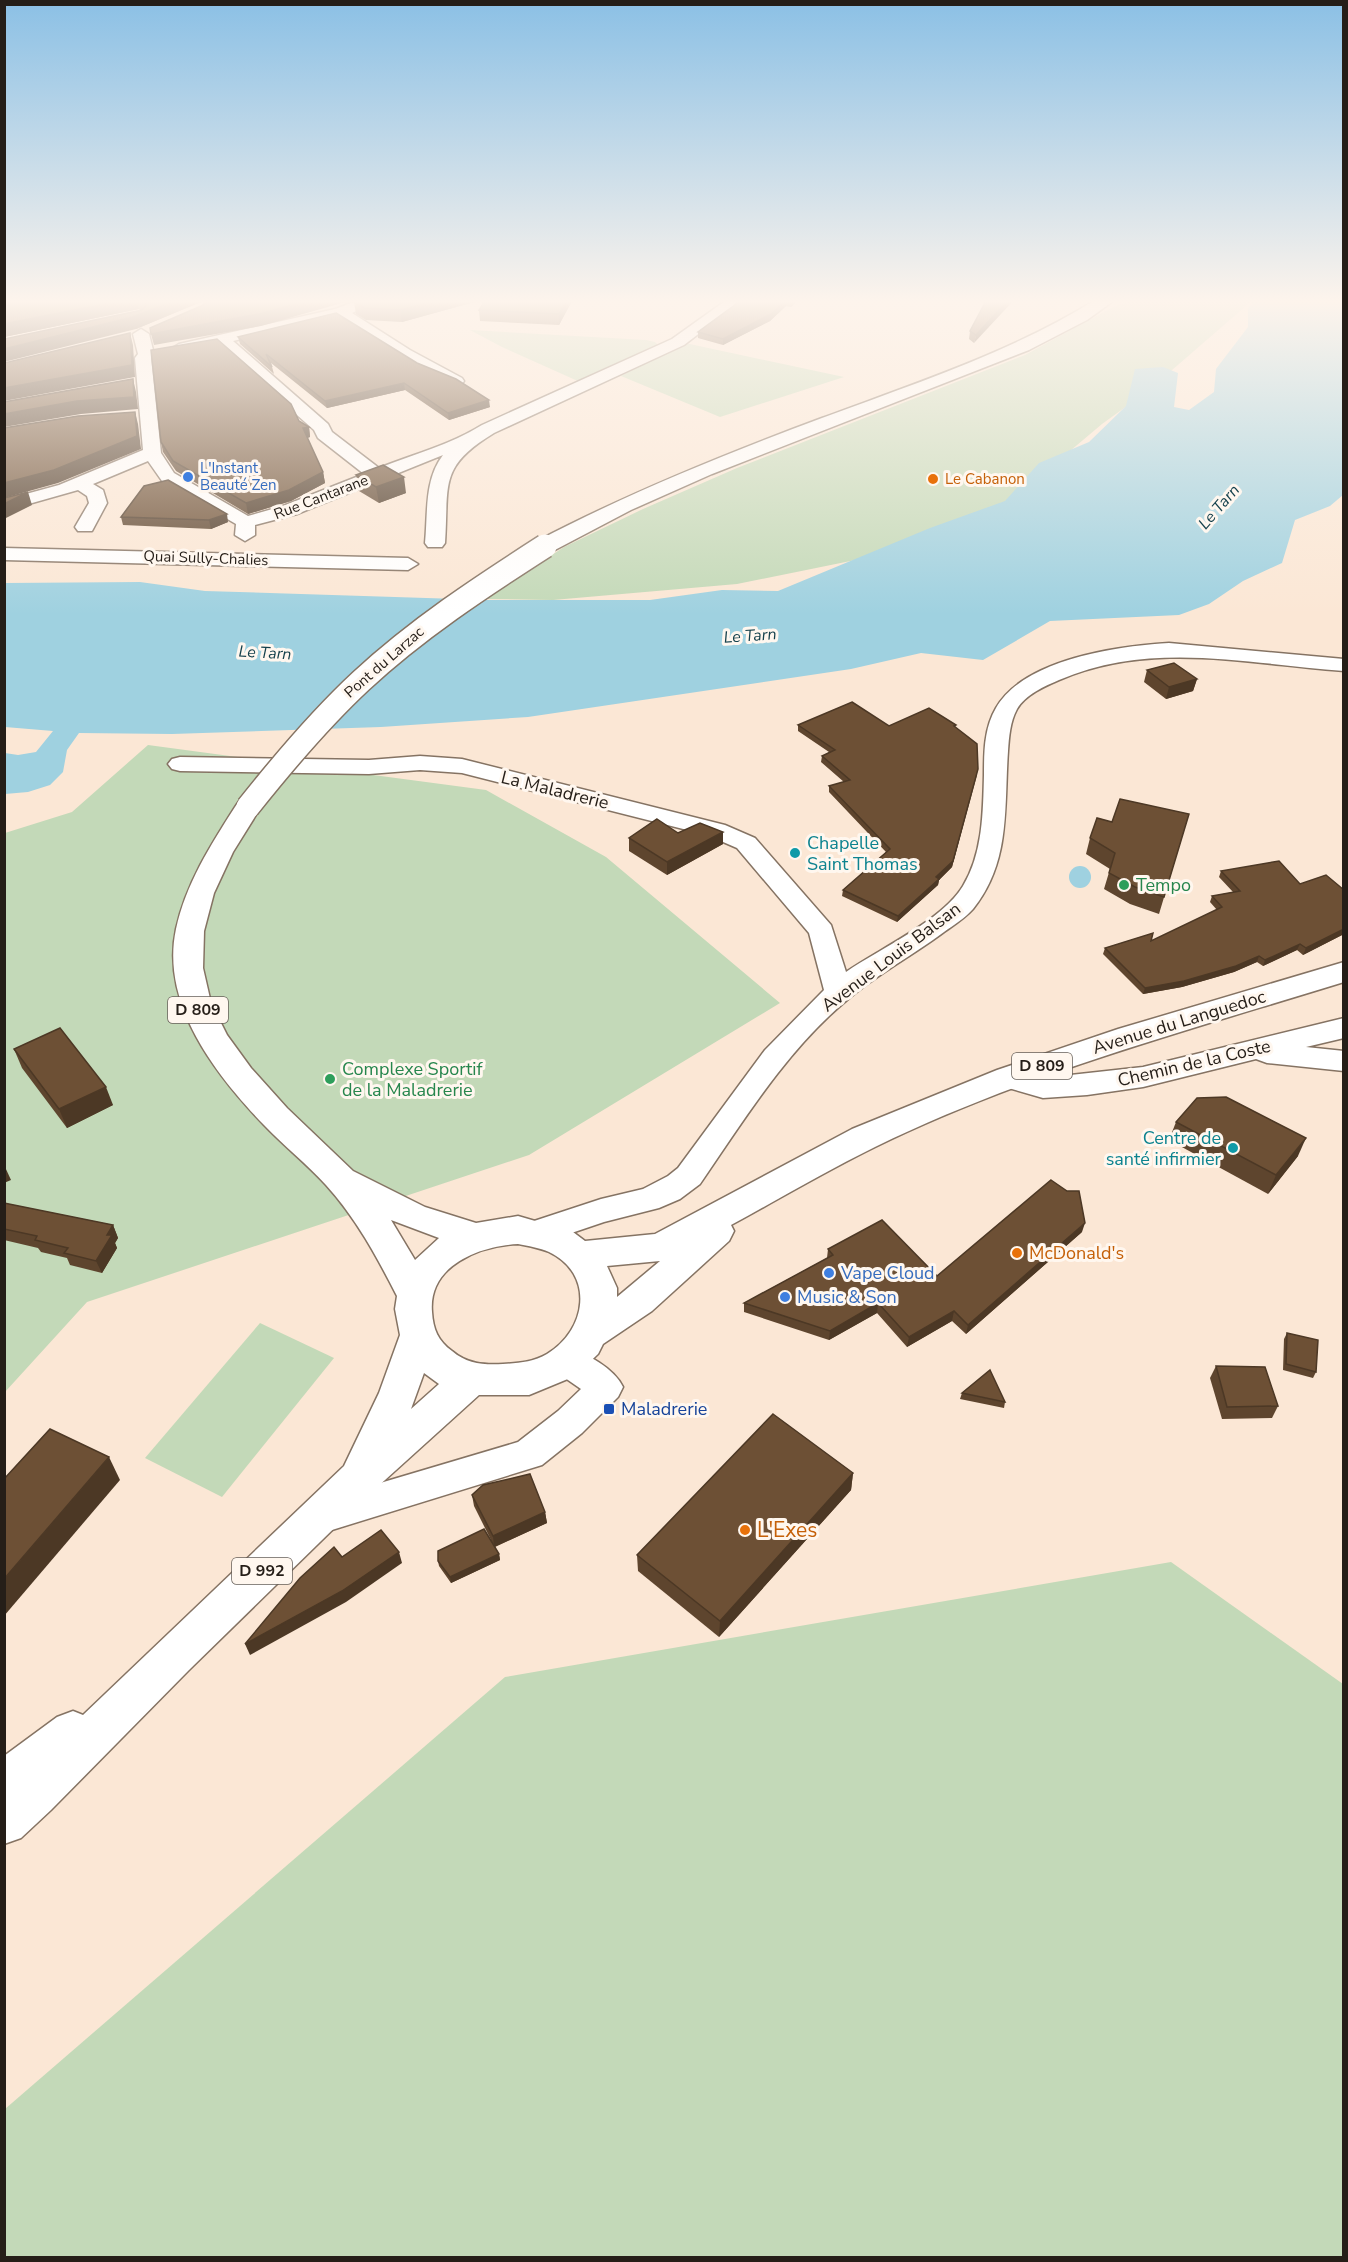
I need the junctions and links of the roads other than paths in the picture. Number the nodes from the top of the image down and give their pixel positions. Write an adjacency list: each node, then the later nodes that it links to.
1 (140, 405): 6 (street)
2 (295, 405): 7 (street)
3 (541, 405): 5 (street, Rue Cantarane)
4 (877, 405): 22 (main road, Pont du Larzac / D 809, bridge)
5 (462, 445): 7 (street, Rue Cantarane); 11 (street, Rue Cantarane)
6 (152, 453): 7 (street, Rue Cantarane); 8 (street)
7 (377, 475)
8 (80, 483): 9 (street); 10 (street)
9 (4, 506)
10 (86, 527)
11 (435, 543)
12 (4, 554): 13 (street, Quai Sully-Chalies)
13 (408, 564)
14 (1344, 665): 17 (street, Avenue Louis Balsan)
15 (180, 764): 17 (street, La Maladrerie)
16 (1344, 972): 21 (main road, Avenue du Languedoc / D 809)
17 (838, 992): 24 (street, Avenue Louis Balsan)
18 (1344, 1028): 19 (street, Chemin de la Coste)
19 (1252, 1051): 20 (street); 21 (street, Chemin de la Coste)
20 (1344, 1061)
21 (1008, 1078): 23 (main road, Avenue du Languedoc / D 809)
22 (339, 1177): 26 (main road, D 809); 28 (main road, D 809)
23 (755, 1199): 27 (main road, Avenue du Languedoc / D 809); 29 (main road, Avenue du Languedoc / D 809)
24 (602, 1211): 25 (street, Avenue Louis Balsan); 27 (street)
25 (539, 1232): 26 (main road); 27 (main road)
26 (475, 1236): 28 (main road)
27 (579, 1252): 29 (main road)
28 (414, 1294): 30 (main road)
29 (593, 1332): 31 (main road)
30 (417, 1337): 32 (main road); 33 (main road, D 992)
31 (567, 1362): 32 (main road); 34 (street)
32 (471, 1379): 33 (main road, D 992)
33 (350, 1486): 34 (main road, D 992)
34 (319, 1517): 35 (main road, D 992)
35 (174, 1655): 36 (main road, D 992); 37 (main road, D 992)
36 (4, 1785)
37 (4, 1821)

